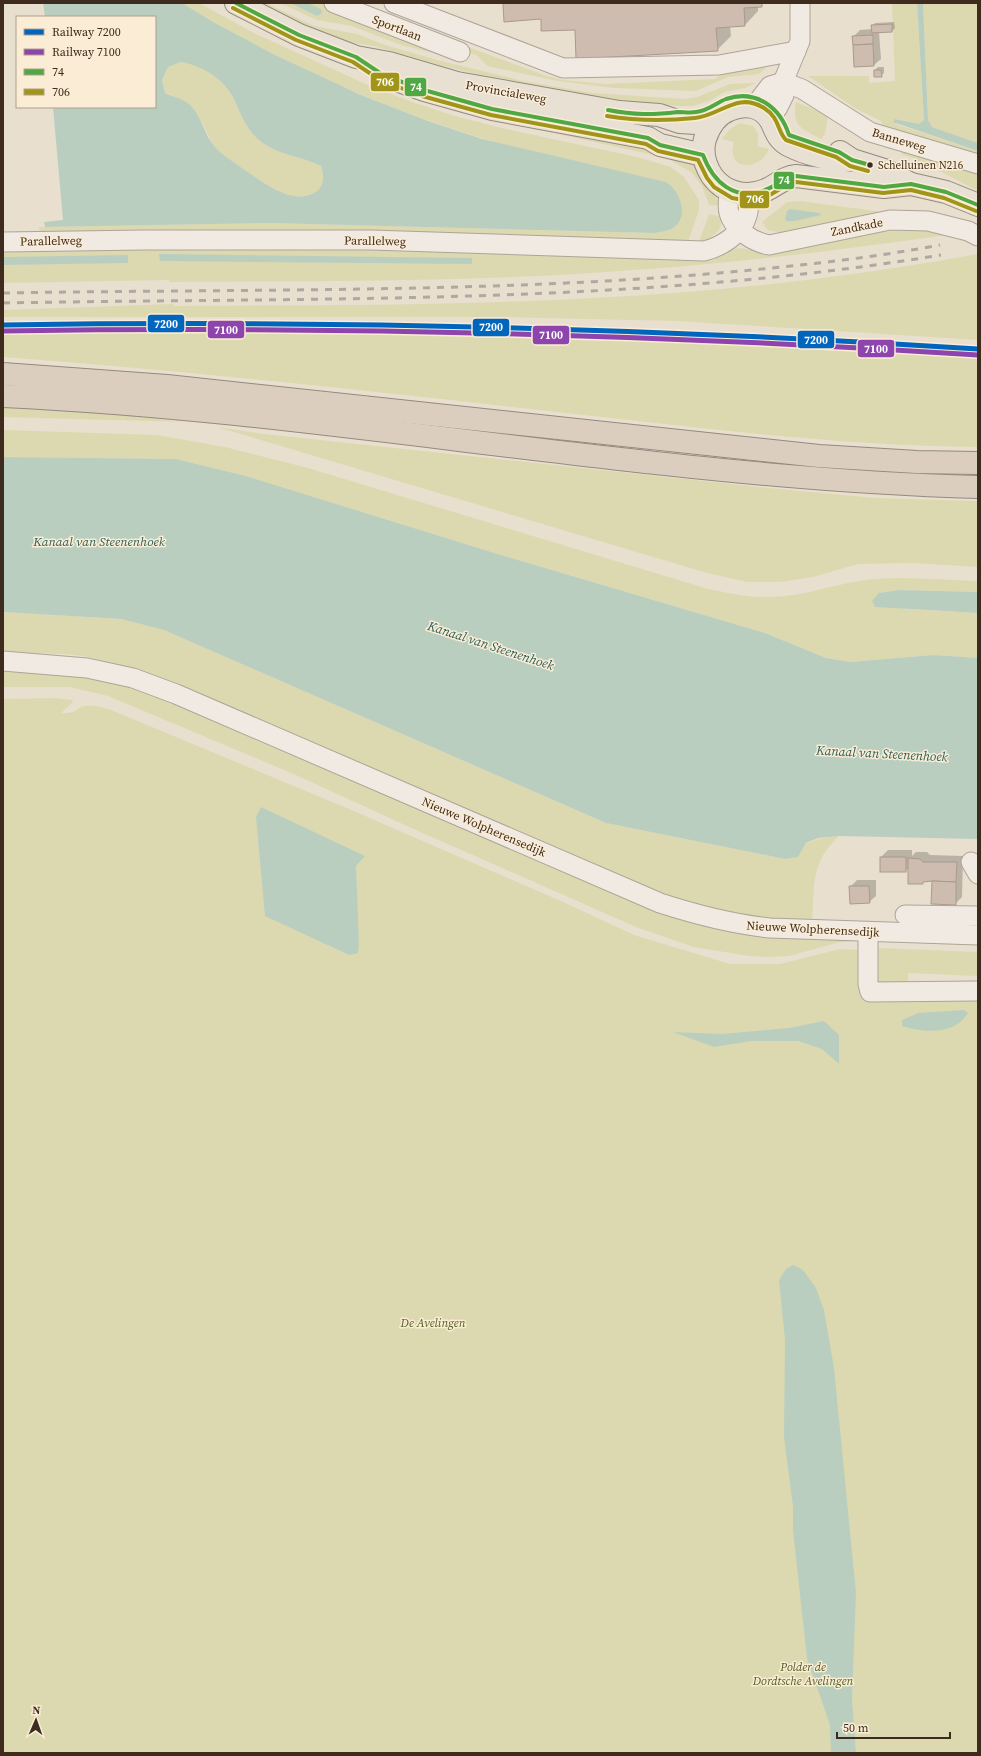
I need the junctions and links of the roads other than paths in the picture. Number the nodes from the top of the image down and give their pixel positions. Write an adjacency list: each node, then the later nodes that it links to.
1 (236, 3): 9 (main road, Provincialeweg)
2 (334, 3): 6 (street, Sportlaan)
3 (394, 3): 5 (street)
4 (800, 3): 7 (street)
5 (440, 21): 6 (street); 7 (street)
6 (431, 42): 8 (street, Sportlaan)
7 (796, 51): 10 (street)
8 (460, 52)
9 (356, 57): 12 (main road, Provincialeweg); 14 (main road, Provincialeweg)
10 (783, 82): 11 (street); 15 (street, Banneweg)
11 (763, 105): 12 (main road); 13 (main road)
12 (711, 117): 14 (main road)
13 (789, 140): 16 (main road); 17 (main road)
14 (704, 150): 17 (main road)
15 (978, 164)
16 (911, 184): 17 (main road); 18 (main road)
17 (743, 189): 19 (street, Zandkade)
18 (978, 205)
19 (740, 229): 20 (street, Zandkade); 21 (street, Parallelweg)
20 (973, 234)
21 (3, 242)
22 (3, 374): 24 (highway)
23 (3, 396): 25 (highway)
24 (978, 463)
25 (978, 488)
26 (3, 661): 29 (street, Nieuwe Wolpherensedijk)
27 (905, 915): 28 (street)
28 (978, 916)
29 (868, 932): 30 (street, Nieuwe Wolpherensedijk); 31 (street)
30 (978, 935)
31 (978, 991)

